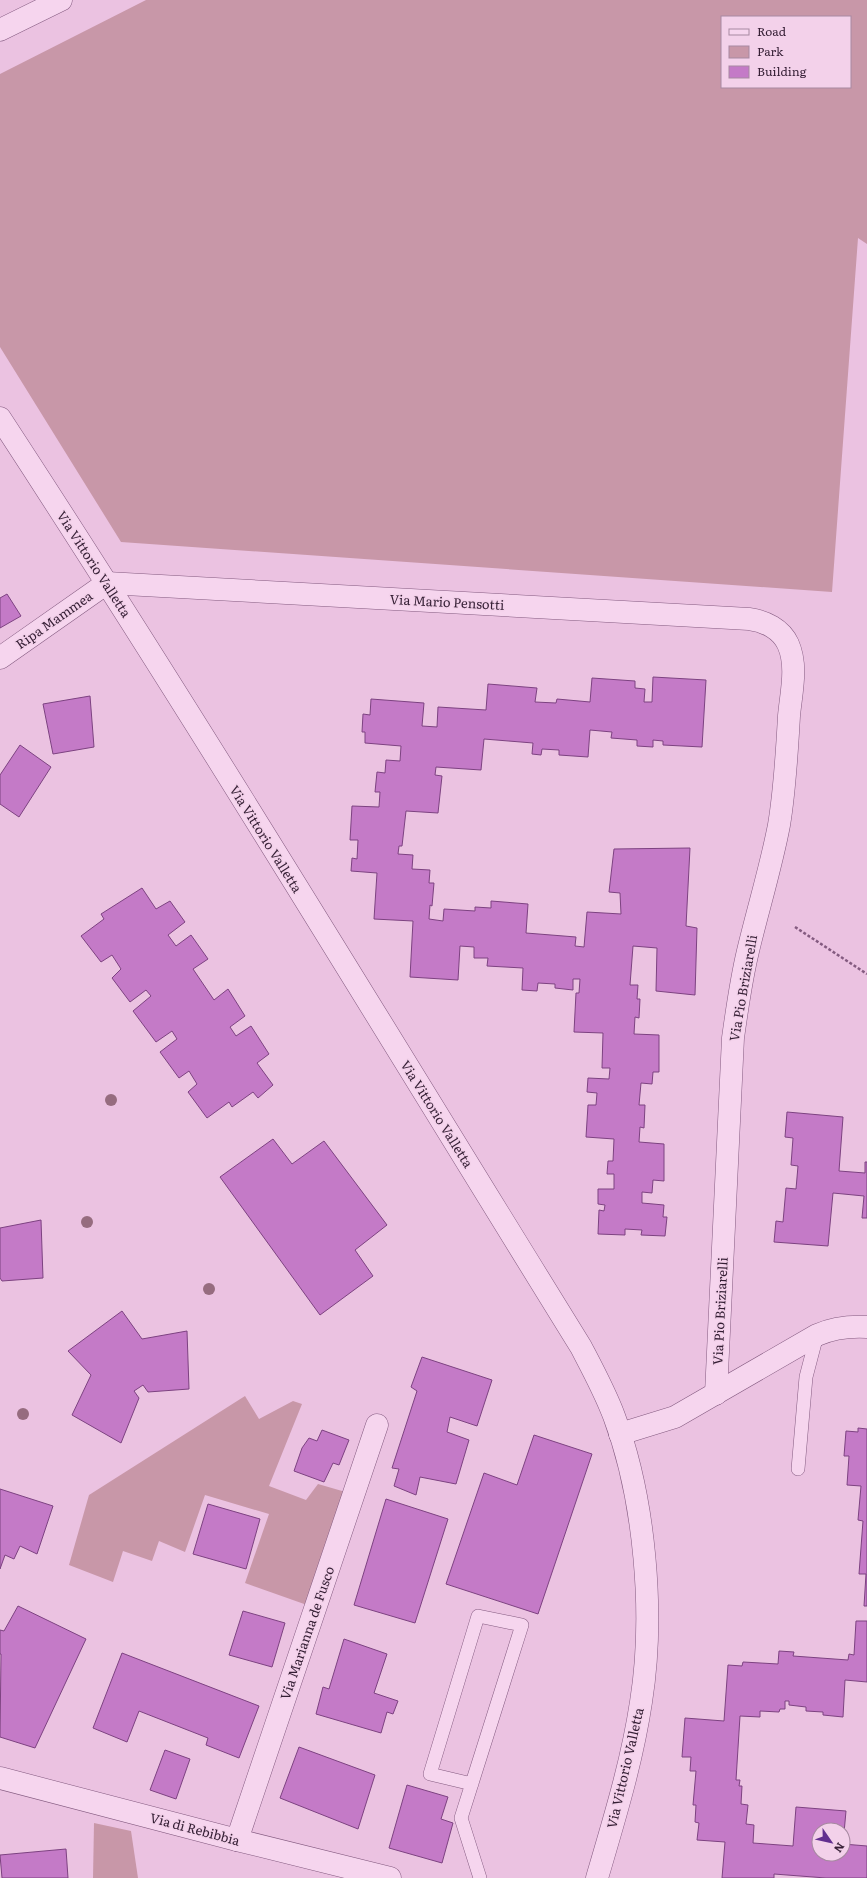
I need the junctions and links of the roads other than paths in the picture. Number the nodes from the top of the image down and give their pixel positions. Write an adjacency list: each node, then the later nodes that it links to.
1 (61, 0): 2 (street)
2 (0, 30)
3 (0, 418): 4 (street, Via Vittorio Valletta)
4 (107, 583): 5 (street, Via Mario Pensotti); 6 (street, Ripa Mammea); 11 (street, Via Vittorio Valletta)
5 (782, 636): 9 (street, Via Pio Briziarelli)
6 (0, 658)
7 (867, 1327): 8 (street)
8 (817, 1335): 9 (street); 12 (lane)
9 (716, 1394): 11 (street)
10 (377, 1425): 15 (street, Via Marianna de Fusco)
11 (620, 1434): 18 (street, Via Vittorio Valletta)
12 (798, 1469)
13 (0, 1778): 15 (street, Via di Rebibbia)
14 (472, 1784): 14 (lane); 17 (lane)
15 (237, 1840): 16 (street, Via di Rebibbia)
16 (390, 1878)
17 (480, 1878)
18 (597, 1878)

